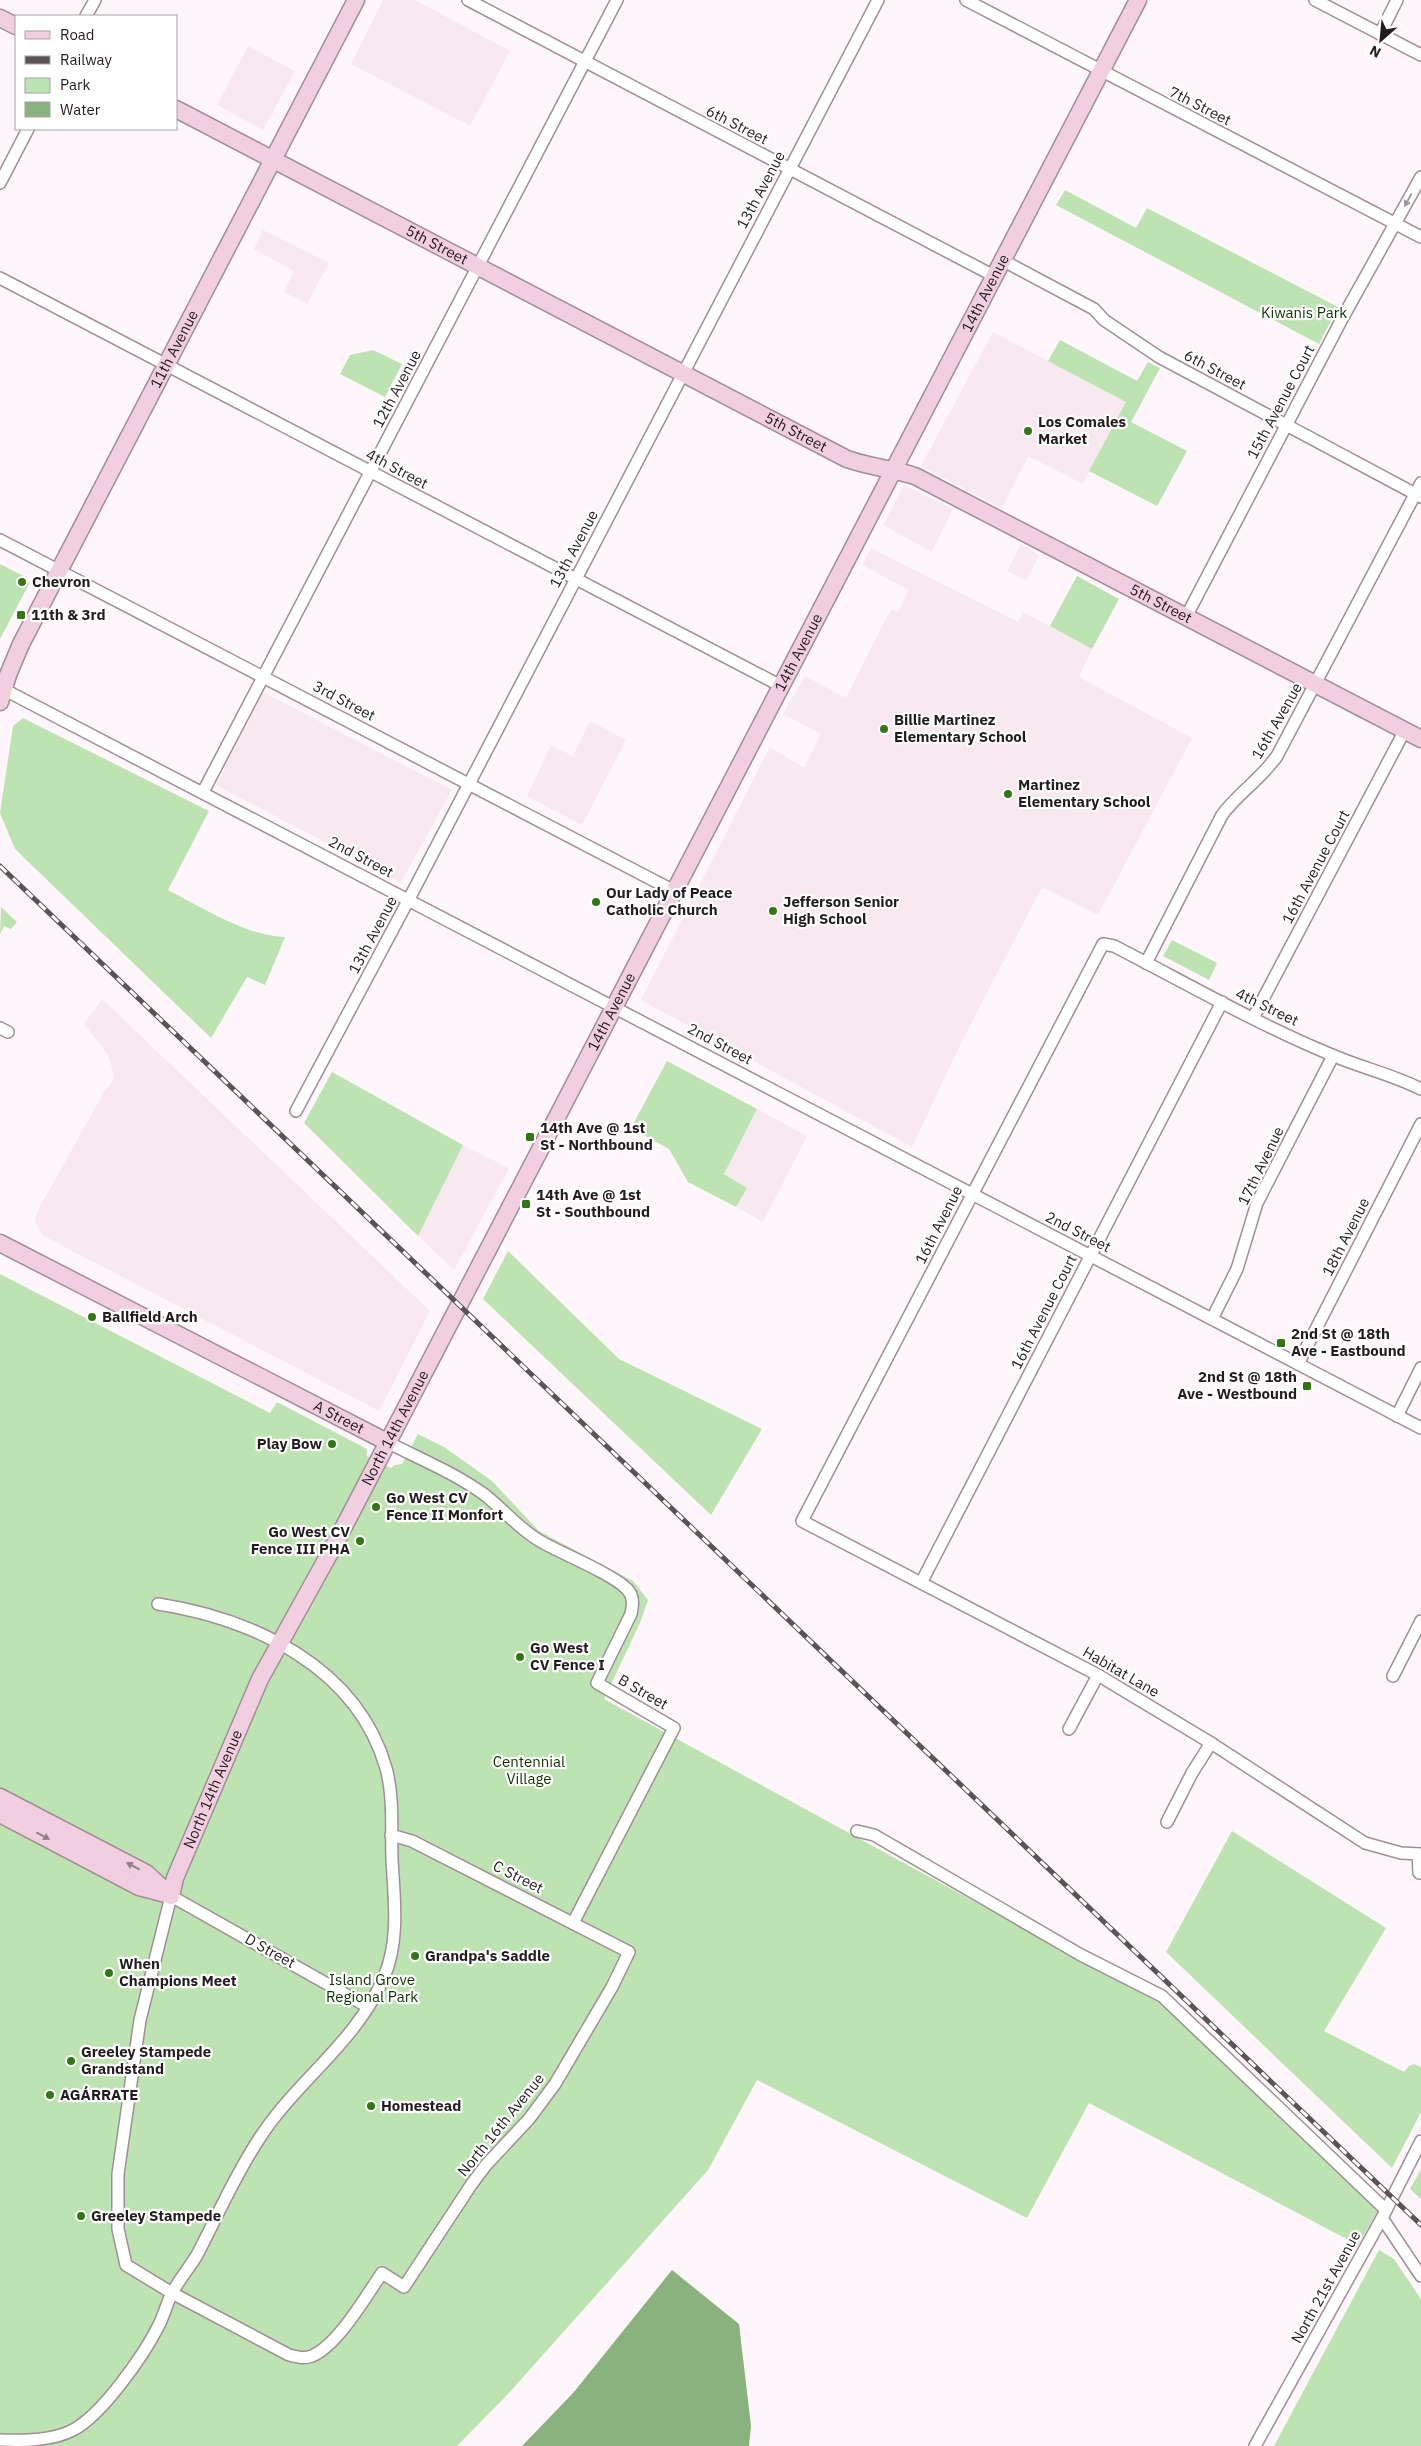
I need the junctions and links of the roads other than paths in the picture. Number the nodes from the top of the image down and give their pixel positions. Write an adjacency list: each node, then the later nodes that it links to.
1 (95, 0): 10 (street)
2 (356, 0): 19 (street, 11th Avenue)
3 (468, 0): 15 (street, 6th Street)
4 (617, 0): 15 (street, 12th Avenue)
5 (878, 0): 20 (street, 13th Avenue)
6 (966, 0): 16 (street, 7th Street)
7 (1138, 0): 16 (street, 14th Avenue)
8 (1315, 0): 13 (street)
9 (1397, 0): 13 (street)
10 (87, 15)
11 (0, 18): 12 (street)
12 (15, 26)
13 (1380, 34): 14 (street)
14 (1421, 55)
15 (585, 63): 20 (street, 6th Street); 26 (street, 12th Avenue)
16 (1101, 71): 23 (street, 7th Street); 25 (street, 14th Avenue)
17 (178, 110): 19 (street, 5th Street)
18 (27, 130): 22 (street)
19 (273, 160): 26 (street, 5th Street); 29 (street, 11th Avenue)
20 (790, 169): 27 (street, 6th Street); 30 (street, 13th Avenue)
21 (1421, 177): 23 (street, 15th Avenue Court, one-way to 23)
22 (0, 183)
23 (1396, 224): 24 (street, 7th Street); 31 (street, 15th Avenue Court)
24 (1421, 237)
25 (1002, 260): 27 (street, 14th Avenue); 31 (street, 6th Street)
26 (479, 267): 30 (street, 5th Street); 33 (street, 12th Avenue)
27 (994, 276): 32 (street, 14th Avenue)
28 (0, 278): 29 (street, 4th Street)
29 (166, 366): 33 (street, 4th Street); 37 (street, 11th Avenue)
30 (683, 373): 32 (street, 5th Street); 38 (street, 13th Avenue)
31 (1288, 425): 35 (street, 6th Street); 39 (street, 15th Avenue Court)
32 (894, 470): 39 (street, 5th Street); 42 (street, 14th Avenue)
33 (370, 472): 38 (street, 4th Street); 40 (street, 12th Avenue)
34 (1421, 483): 35 (street, 16th Avenue)
35 (1418, 496): 41 (street, 16th Avenue)
36 (0, 540): 37 (street, 3rd Street)
37 (60, 571): 40 (street, 3rd Street); 43 (street, 11th Avenue)
38 (576, 579): 42 (street, 4th Street); 46 (street, 13th Avenue)
39 (1186, 617): 41 (street, 5th Street)
40 (264, 676): 46 (street, 3rd Street); 47 (street, 12th Avenue)
41 (1316, 684): 44 (street, 5th Street); 51 (street, 16th Avenue)
42 (781, 686): 48 (street, 14th Avenue)
43 (2, 695): 47 (street, 2nd Street)
44 (1405, 730): 45 (street, 5th Street); 54 (street, 16th Avenue Court)
45 (1421, 739)
46 (469, 783): 48 (street, 3rd Street); 49 (street, 13th Avenue)
47 (203, 792): 49 (street, 2nd Street)
48 (674, 890): 53 (street, 14th Avenue)
49 (409, 899): 53 (street, 2nd Street); 57 (street, 13th Avenue)
50 (1103, 944): 51 (street, 4th Street); 59 (street, 16th Avenue)
51 (1146, 963): 52 (street, 4th Street)
52 (1222, 1002): 54 (street, 4th Street); 61 (street, 16th Avenue Court)
53 (614, 1006): 59 (street, 2nd Street); 62 (street, 14th Avenue)
54 (1253, 1018): 55 (street, 4th Street)
55 (1333, 1056): 56 (street, 4th Street); 63 (street, 17th Avenue)
56 (1421, 1089)
57 (296, 1112)
58 (1421, 1124): 64 (street, 18th Avenue)
59 (972, 1194): 61 (street, 2nd Street); 69 (street, 16th Avenue)
60 (0, 1243): 68 (street, A Street)
61 (1090, 1255): 63 (street, 2nd Street); 70 (street, 16th Avenue Court)
62 (458, 1304): 68 (street, North 14th Avenue)
63 (1212, 1319): 64 (street, 2nd Street)
64 (1298, 1364): 66 (street, 2nd Street)
65 (1421, 1368): 66 (street)
66 (1397, 1416): 67 (street, 2nd Street)
67 (1421, 1428)
68 (388, 1442): 73 (street, North 14th Avenue); 76 (street, A Street)
69 (802, 1521): 70 (street, Habitat Lane)
70 (921, 1583): 74 (street, Habitat Lane)
71 (158, 1604): 73 (street)
72 (1421, 1622): 75 (street)
73 (281, 1644): 83 (street); 86 (street, North 14th Avenue)
74 (1098, 1675): 77 (street); 78 (street, Habitat Lane)
75 (1393, 1676)
76 (597, 1683): 87 (street, B Street)
77 (1069, 1729)
78 (1211, 1743): 81 (street); 84 (street, Habitat Lane)
79 (0, 1797): 86 (street, D Street, one-way to 79)
80 (0, 1814): 86 (street, D Street, one-way to 86)
81 (1167, 1822)
82 (857, 1831): 91 (street)
83 (391, 1835): 87 (street, C Street); 89 (street)
84 (1420, 1854): 85 (street, Habitat Lane)
85 (1418, 1873)
86 (171, 1896): 89 (street, D Street); 94 (street, North 14th Avenue)
87 (572, 1923): 88 (street, C Street)
88 (629, 1952): 93 (street, North 16th Avenue)
89 (368, 2007): 94 (street)
90 (1421, 2141): 91 (street, North 21st Avenue)
91 (1384, 2214): 92 (street); 96 (street, North 21st Avenue)
92 (1421, 2276)
93 (404, 2287): 94 (street, North 14th Avenue)
94 (172, 2293): 95 (street)
95 (0, 2440)
96 (1255, 2446)

